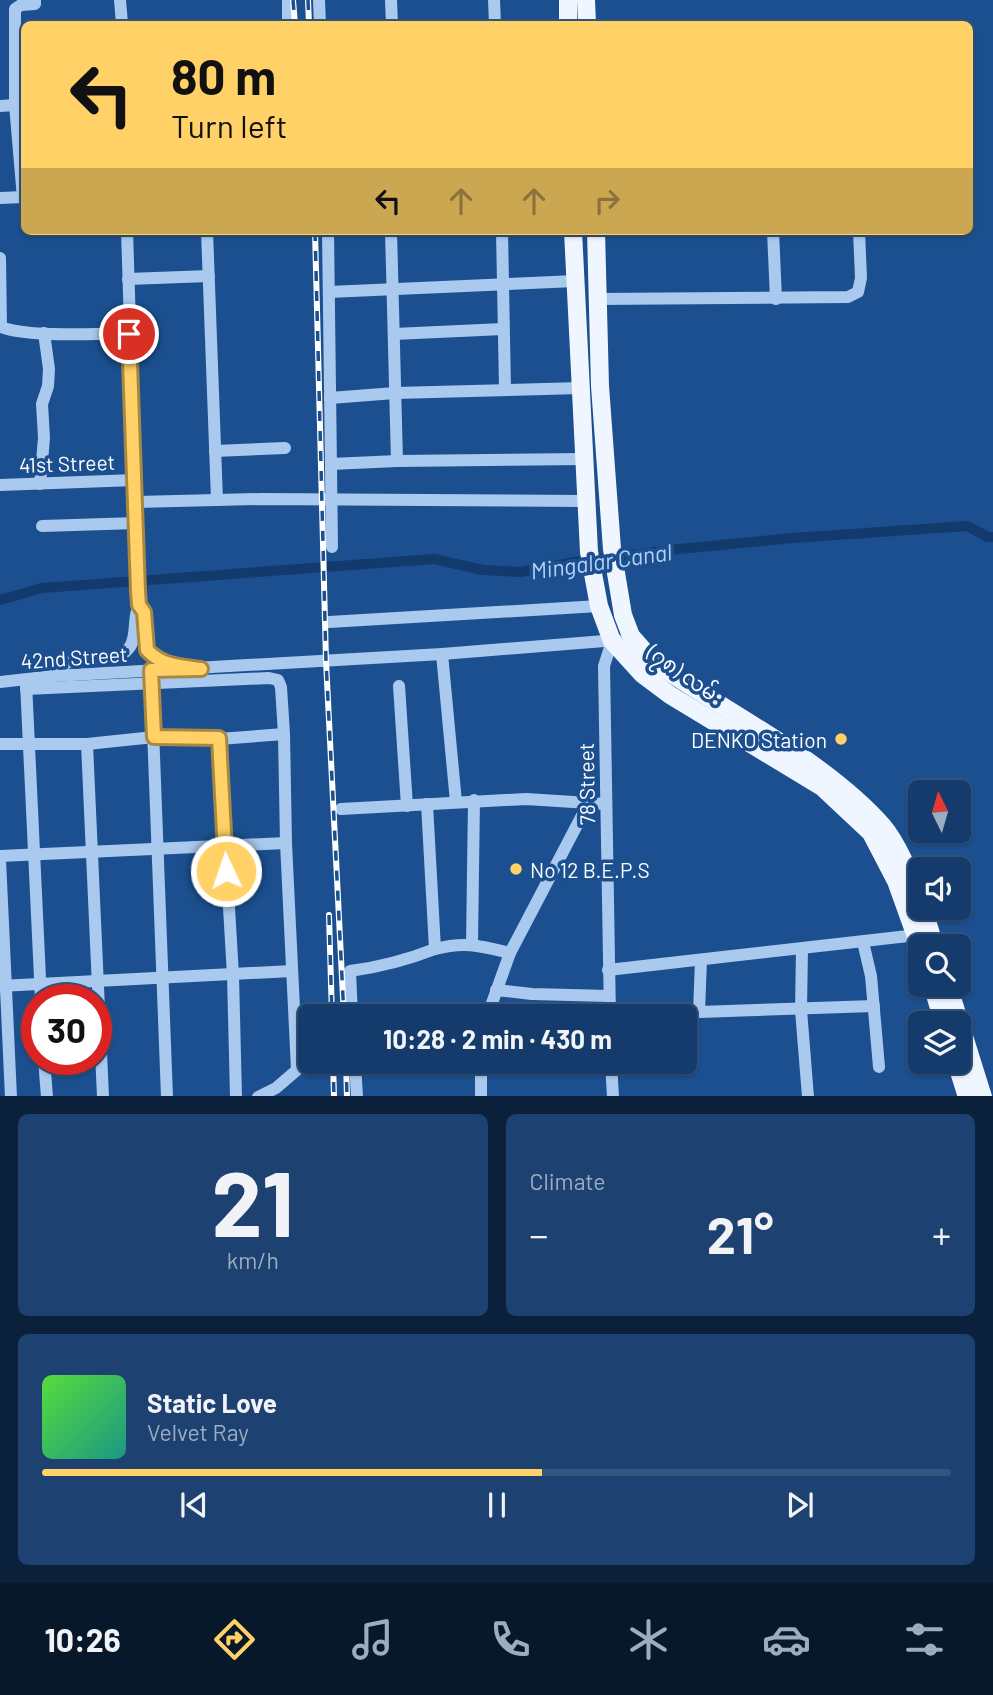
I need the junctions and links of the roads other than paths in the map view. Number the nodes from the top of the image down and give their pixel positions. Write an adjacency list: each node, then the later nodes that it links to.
1 (35, 0): 16 (street)
2 (121, 0): 9 (street)
3 (288, 0): 10 (street)
4 (319, 0): 11 (street)
5 (391, 0): 12 (street)
6 (494, 0): 13 (street)
7 (568, 0): 14 (main road)
8 (586, 0): 15 (main road)
9 (122, 21)
10 (288, 21)
11 (320, 21)
12 (392, 21)
13 (495, 21)
14 (568, 21)
15 (587, 21)
16 (15, 105): 17 (street); 18 (street)
17 (0, 106)
18 (21, 167)
19 (0, 198): 20 (street)
20 (21, 198)
21 (127, 235): 32 (street)
22 (207, 235): 31 (street)
23 (328, 235): 36 (street)
24 (391, 235): 35 (street)
25 (502, 235): 34 (street)
26 (573, 235): 33 (main road, (၇၈) လမ်း)
27 (596, 235): 37 (main road, (၇၈) လမ်း)
28 (773, 235): 38 (street)
29 (859, 235): 38 (street)
30 (0, 258): 39 (street)
31 (209, 276): 32 (street); 49 (street)
32 (128, 279): 42 (street)
33 (575, 281): 34 (street); 45 (main road, (၇၈) လမ်း)
34 (504, 284): 35 (street); 40 (street)
35 (393, 288): 36 (street); 43 (street)
36 (329, 292): 47 (street)
37 (597, 299): 38 (street); 66 (main road, (၇၈) လမ်း)
38 (776, 299)
39 (0, 311): 41 (street)
40 (503, 329): 43 (street); 44 (street)
41 (44, 333): 42 (street); 54 (street)
42 (129, 334): 53 (street)
43 (394, 334): 46 (street)
44 (505, 388): 45 (street); 46 (street)
45 (581, 388): 50 (main road, (၇၈) လမ်း)
46 (395, 393): 47 (street); 51 (street)
47 (330, 398): 52 (street)
48 (285, 449): 49 (street)
49 (215, 451): 56 (street)
50 (584, 459): 51 (street); 58 (main road, (၇၈) လမ်း)
51 (397, 461): 52 (street)
52 (331, 464): 57 (street)
53 (135, 480): 54 (street, 41st Street); 59 (street)
54 (40, 484): 55 (street, 41st Street)
55 (0, 485)
56 (217, 500): 57 (street); 59 (street)
57 (331, 500): 58 (street); 62 (street)
58 (585, 501): 64 (main road, (၇၈) လမ်း)
59 (136, 502): 60 (street)
60 (137, 523): 61 (street); 63 (street)
61 (42, 526)
62 (332, 547)
63 (139, 605): 69 (street); 70 (street)
64 (599, 606): 65 (street); 67 (main road, (၇၈) လမ်း)
65 (329, 622)
66 (631, 636): 67 (street); 94 (main road, (၇၈) လမ်း)
67 (612, 641): 68 (street); 85 (street, 78 Street); 95 (main road, (၇၈) လမ်း)
68 (442, 654): 69 (street); 82 (street)
69 (201, 669): 71 (street)
70 (54, 676): 71 (street, 42nd Street); 73 (street, 42nd Street)
71 (151, 677): 73 (street); 75 (street); 76 (street)
72 (0, 682): 73 (street, 42nd Street)
73 (26, 684): 80 (street)
74 (399, 685): 86 (street)
75 (284, 734): 77 (street); 88 (street)
76 (154, 737): 77 (street); 79 (street); 90 (street)
77 (219, 738): 89 (street)
78 (0, 744): 80 (street)
79 (88, 744): 80 (street); 91 (street)
80 (29, 745): 92 (street)
81 (474, 800): 82 (street); 84 (street); 98 (street)
82 (456, 802): 83 (street)
83 (427, 804): 86 (street); 99 (street)
84 (588, 804): 85 (street); 101 (street)
85 (605, 804): 103 (street, 78 Street)
86 (407, 806): 87 (street)
87 (341, 809)
88 (286, 843): 89 (street); 104 (street)
89 (225, 845): 90 (street); 105 (street)
90 (159, 849): 91 (street); 106 (street)
91 (91, 852): 92 (street); 107 (street)
92 (34, 855): 93 (street); 108 (street)
93 (0, 858): 109 (street)
94 (908, 870)
95 (915, 934)
96 (863, 942): 97 (street); 100 (street); 116 (street)
97 (908, 942)
98 (472, 944): 99 (street); 101 (street)
99 (435, 949): 113 (street)
100 (802, 949): 102 (street); 117 (street)
101 (510, 953): 110 (street)
102 (701, 960): 103 (street); 117 (street)
103 (608, 970): 111 (street, 78 Street)
104 (292, 971): 105 (street); 129 (street)
105 (233, 975): 106 (street); 128 (street)
106 (163, 977): 107 (street); 127 (street)
107 (97, 981): 108 (street); 126 (street)
108 (41, 984)
109 (4, 986): 124 (street)
110 (496, 990): 111 (street); 114 (street)
111 (609, 996): 115 (street, 78 Street)
112 (951, 997): 135 (main road)
113 (351, 1004)
114 (491, 1004)
115 (609, 1004)
116 (874, 1006): 117 (street); 118 (street)
117 (801, 1010): 133 (street)
118 (879, 1067)
119 (356, 1074): 130 (street)
120 (481, 1074): 131 (street)
121 (612, 1074): 132 (street)
122 (960, 1074): 134 (main road)
123 (45, 1075): 125 (street)
124 (11, 1096)
125 (47, 1096)
126 (103, 1096)
127 (167, 1096)
128 (236, 1096)
129 (260, 1096)
130 (357, 1096)
131 (481, 1096)
132 (613, 1096)
133 (808, 1096)
134 (967, 1096)
135 (983, 1096)

